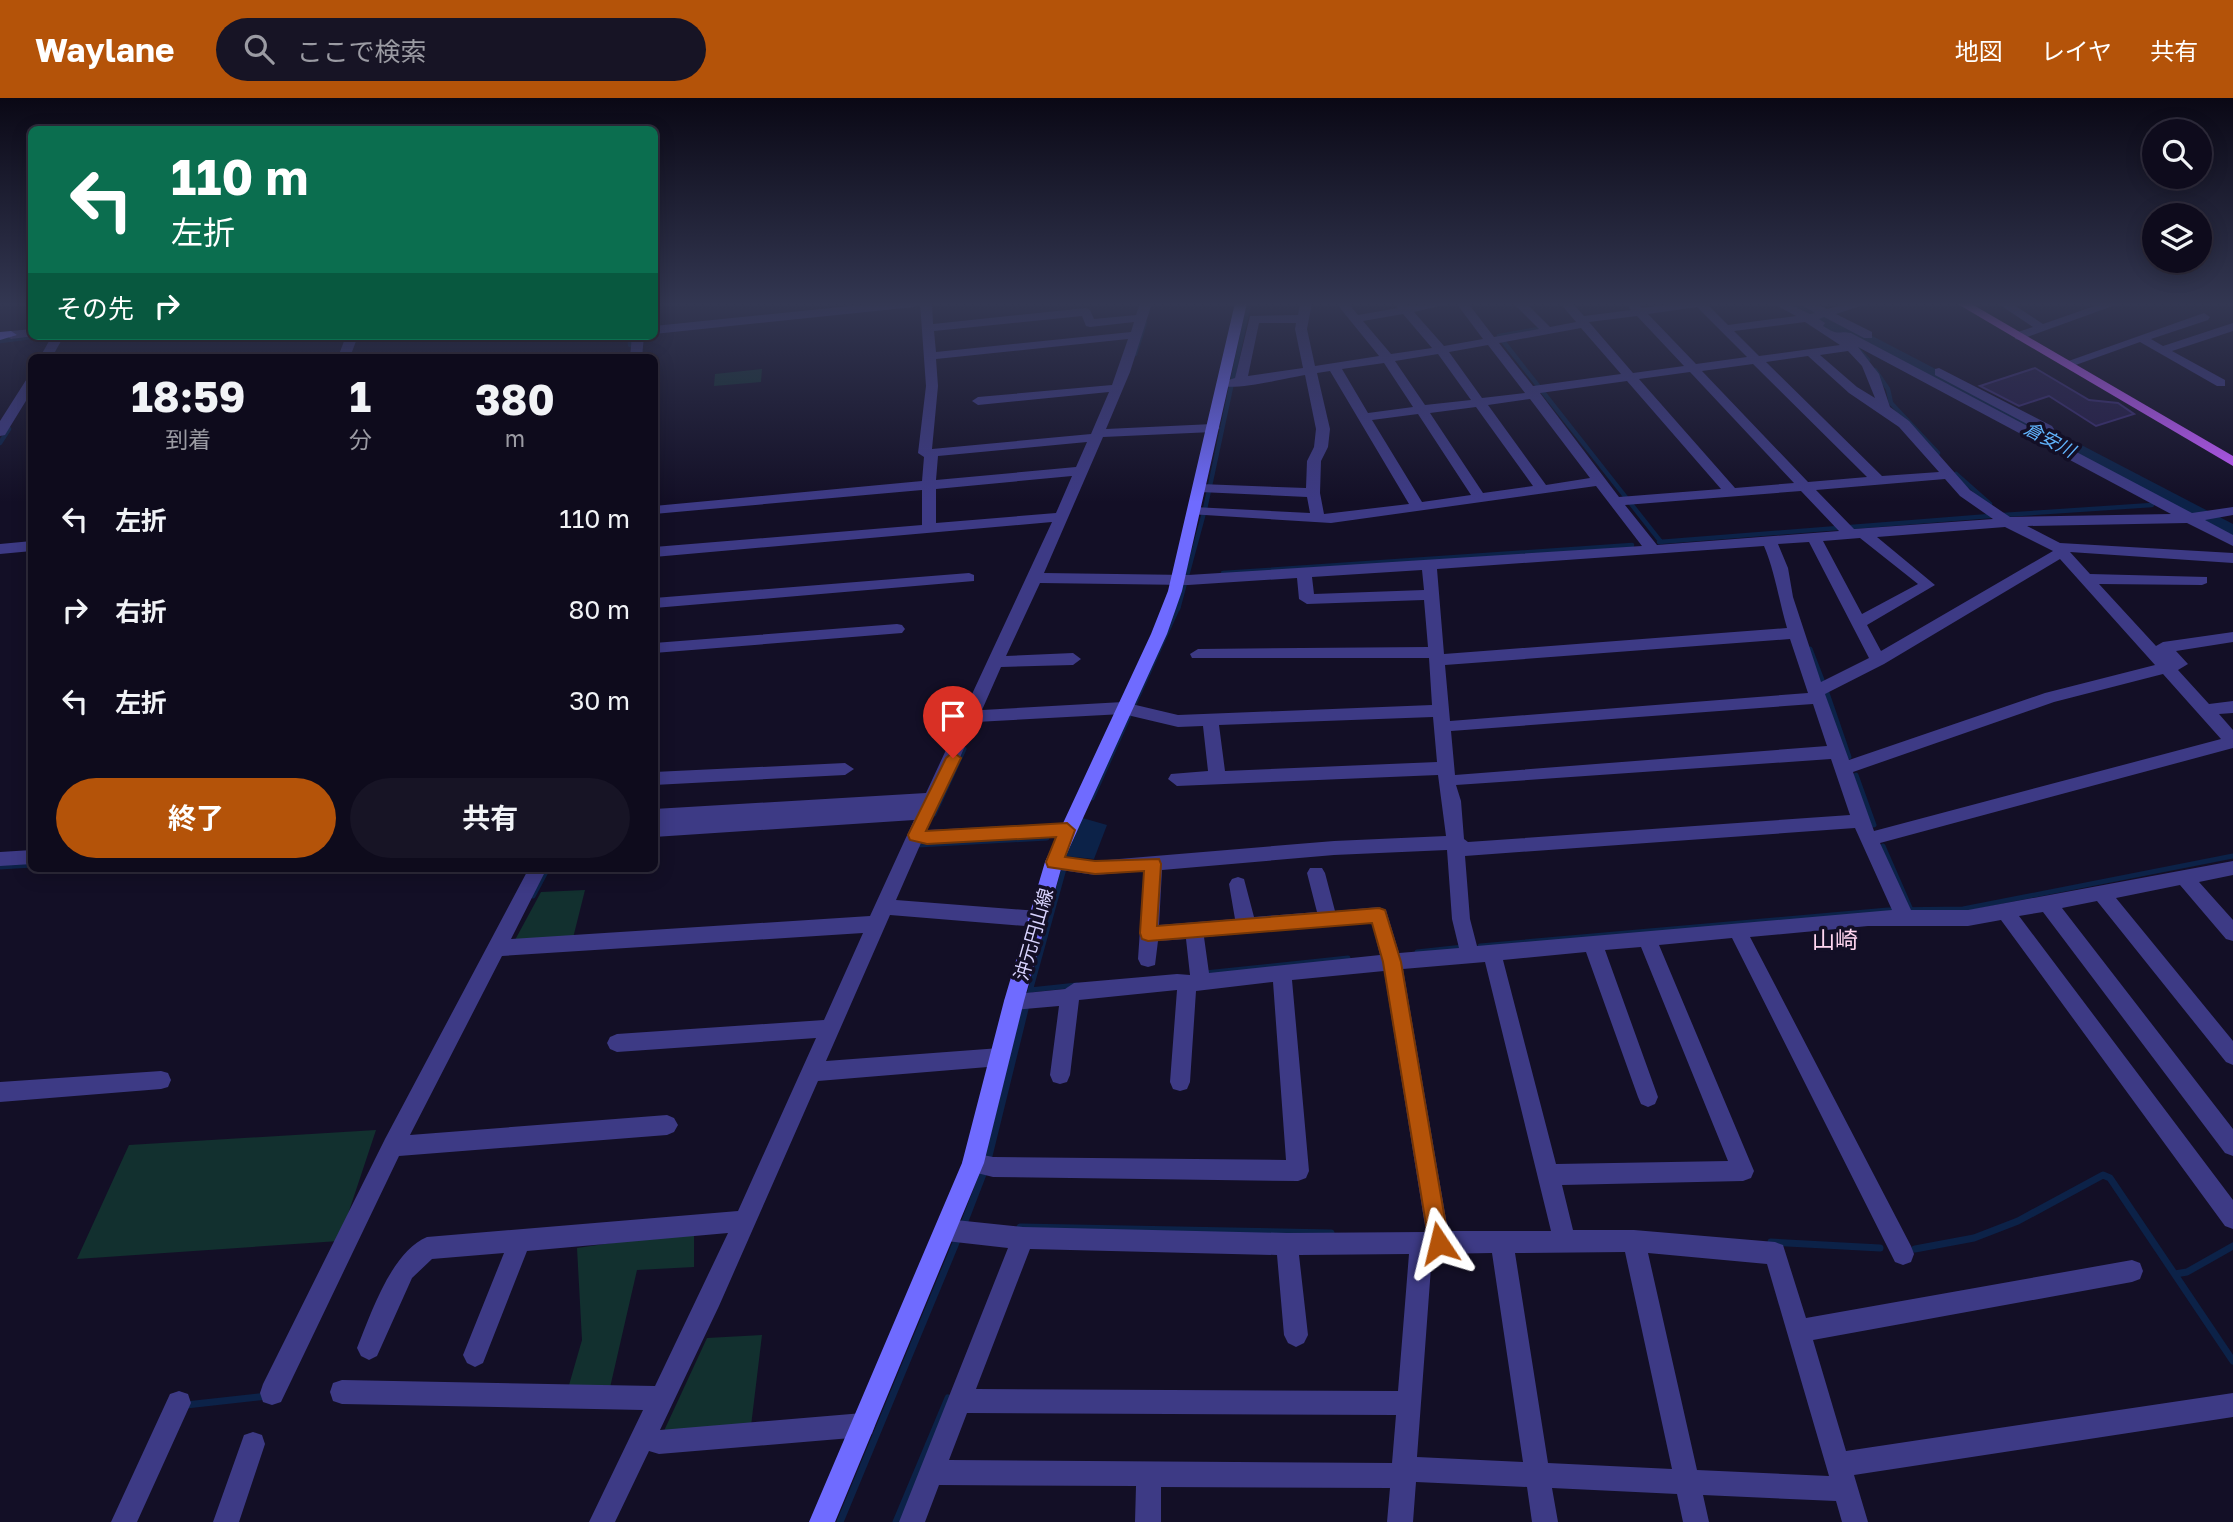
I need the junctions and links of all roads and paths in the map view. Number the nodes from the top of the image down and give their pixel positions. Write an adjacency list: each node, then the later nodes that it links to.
1 (930, 369): 35 (street)
2 (1123, 369): 25 (street)
3 (1234, 369): 22 (main road, 沖元円山線)
4 (1237, 369): 22 (street)
5 (1321, 369): 20 (street)
6 (1336, 369): 31 (street)
7 (1395, 369): 30 (street)
8 (1455, 369): 28 (street)
9 (1521, 369): 26 (street)
10 (1625, 369): 21 (street)
11 (1683, 369): 21 (street)
12 (1694, 369): 42 (street)
13 (1765, 369): 40 (street)
14 (1830, 369): 29 (street)
15 (1868, 369): 29 (street)
16 (1920, 369): 54 (street)
17 (1920, 369): 54 (street)
18 (2075, 369): 36 (main road)
19 (2197, 369): 23 (street)
20 (1312, 371): 22 (street); 46 (street)
21 (1632, 377): 26 (street); 45 (street)
22 (1232, 383): 32 (main road, 沖元円山線)
23 (2221, 383)
24 (28, 386): 33 (street)
25 (1116, 388): 27 (street); 34 (street)
26 (1537, 391): 28 (street); 39 (street)
27 (978, 401)
28 (1479, 401): 30 (street); 44 (street)
29 (1884, 409): 38 (street)
30 (1423, 410): 31 (street); 47 (street)
31 (1366, 417): 49 (street)
32 (1213, 428): 34 (street); 43 (main road, 沖元円山線)
33 (0, 432)
34 (1097, 435): 35 (street); 37 (street)
35 (931, 453): 41 (street)
36 (2233, 462)
37 (1082, 471): 41 (street); 53 (street)
38 (1948, 475): 40 (street); 57 (street)
39 (1601, 481): 44 (street); 48 (street)
40 (1879, 481): 42 (street)
41 (929, 485): 50 (street); 58 (street)
42 (1805, 487): 45 (street); 60 (street)
43 (1206, 488): 46 (street); 52 (main road, 沖元円山線)
44 (1542, 489): 47 (street)
45 (1731, 492): 48 (street)
46 (1313, 493): 55 (street)
47 (1479, 497): 49 (street)
48 (1624, 500): 67 (street)
49 (1418, 506): 55 (street)
50 (658, 510)
51 (2233, 511): 54 (street)
52 (1201, 512): 55 (street); 75 (main road, 沖元円山線)
53 (1063, 517): 58 (street); 73 (street)
54 (2200, 517): 56 (street); 59 (street); 63 (street)
55 (1318, 518)
56 (2079, 521): 57 (street); 65 (street)
57 (2007, 522): 60 (street); 65 (street)
58 (929, 528): 68 (street)
59 (2233, 528)
60 (1850, 531): 61 (street); 79 (street)
61 (1814, 537): 62 (street); 79 (street)
62 (1769, 540): 67 (street); 81 (street)
63 (2233, 541)
64 (28, 546): 66 (street)
65 (2060, 547): 69 (street); 74 (street); 87 (street)
66 (0, 549)
67 (1653, 550): 70 (street)
68 (658, 552)
69 (2233, 558)
70 (1429, 564): 71 (street); 77 (street)
71 (1304, 574): 75 (street); 77 (street)
72 (969, 578): 78 (street)
73 (1039, 578): 75 (street); 88 (street)
74 (2090, 579): 76 (street); 89 (street)
75 (1183, 580): 92 (main road, 沖元円山線)
76 (2202, 580)
77 (1431, 596): 85 (street)
78 (658, 603)
79 (1858, 623): 87 (street)
80 (897, 629): 83 (street)
81 (1796, 633): 85 (street); 90 (street)
82 (2233, 637): 89 (street)
83 (658, 648)
84 (1198, 654): 85 (street)
85 (1440, 658): 94 (street)
86 (1073, 659): 88 (street)
87 (1878, 660): 90 (street)
88 (1001, 663): 95 (street)
89 (2168, 669): 93 (street); 99 (street)
90 (1817, 695): 97 (street); 99 (street)
91 (2233, 707): 93 (street)
92 (1130, 710): 95 (street); 96 (street); 108 (main road, 沖元円山線)
93 (2210, 710): 98 (street)
94 (1441, 711): 96 (street); 101 (street)
95 (976, 717): 105 (street)
96 (1210, 719): 102 (street)
97 (1455, 726)
98 (2233, 741): 111 (street)
99 (1840, 761): 101 (street); 107 (street)
100 (845, 769): 103 (street)
101 (1452, 774): 102 (street); 112 (street)
102 (1217, 775): 104 (street)
103 (658, 779)
104 (1177, 779)
105 (930, 806): 106 (street); 109 (street); 110 (street)
106 (658, 816)
107 (1861, 821): 111 (street); 112 (street)
108 (1067, 830): 110 (street); 115 (main road, 沖元円山線)
109 (658, 831)
110 (921, 836): 126 (street)
111 (1869, 839): 124 (street)
112 (1460, 846): 116 (street); 137 (street)
113 (28, 857): 114 (street)
114 (0, 859)
115 (1062, 864): 116 (street); 127 (main road, 沖元円山線)
116 (1153, 864): 132 (street)
117 (2233, 868): 120 (street)
118 (536, 872): 136 (street)
119 (1316, 873): 128 (street)
120 (2184, 877): 122 (street); 133 (street)
121 (1238, 884): 129 (street)
122 (2101, 893): 123 (street); 147 (street)
123 (2047, 903): 125 (street); 157 (street)
124 (1902, 911): 125 (street); 131 (street)
125 (2006, 911): 160 (street)
126 (886, 912): 127 (street); 136 (street); 145 (street)
127 (1038, 919): 144 (main road, 沖元円山線)
128 (1328, 919): 129 (street); 139 (street)
129 (1246, 926): 130 (street)
130 (1194, 930): 132 (street); 142 (street)
131 (1737, 930): 134 (street); 170 (street)
132 (1148, 933): 140 (street)
133 (2233, 933)
134 (1647, 939): 135 (street); 159 (street)
135 (1593, 944): 138 (street); 154 (street)
136 (503, 947): 156 (street)
137 (1468, 949): 138 (street); 139 (street)
138 (1492, 953): 159 (street)
139 (1390, 956): 141 (street); 167 (street)
140 (1148, 959)
141 (1282, 973): 142 (street); 158 (street)
142 (1196, 978): 143 (street); 152 (street)
143 (1070, 997): 144 (street); 150 (street)
144 (1024, 1000): 148 (main road, 沖元円山線)
145 (830, 1028): 146 (street); 149 (street)
146 (617, 1043)
147 (2233, 1056)
148 (1000, 1057): 149 (street); 158 (main road, 沖元円山線)
149 (818, 1072): 161 (street)
150 (1060, 1075)
151 (161, 1080): 153 (street)
152 (1180, 1083)
153 (0, 1092)
154 (1648, 1097)
155 (667, 1125): 156 (street)
156 (400, 1146): 176 (street)
157 (2233, 1146)
158 (983, 1165): 162 (main road, 沖元円山線)
159 (1548, 1175): 166 (street)
160 (2233, 1217)
161 (745, 1221): 164 (street); 178 (street)
162 (956, 1232): 163 (street); 183 (main road, 沖元円山線)
163 (1018, 1238): 169 (street); 179 (street)
164 (520, 1240): 174 (street); 175 (street)
165 (1634, 1241): 166 (street); 172 (street); 191 (street)
166 (1565, 1242): 168 (street)
167 (1430, 1243): 168 (street); 169 (street); 181 (street)
168 (1502, 1243): 189 (street)
169 (1287, 1244): 173 (street)
170 (1903, 1254)
171 (2132, 1271): 172 (street)
172 (1799, 1331): 190 (street)
173 (1296, 1335)
174 (369, 1348)
175 (475, 1355)
176 (272, 1392)
177 (341, 1392): 178 (street)
178 (662, 1398): 184 (street)
179 (961, 1401): 181 (street); 186 (street)
180 (179, 1403): 192 (street)
181 (1409, 1403): 187 (street)
182 (2233, 1405): 190 (street)
183 (863, 1425): 184 (street); 195 (main road, 沖元円山線)
184 (651, 1440): 194 (street)
185 (253, 1444): 193 (street)
186 (932, 1472): 188 (street); 196 (street)
187 (1404, 1473): 188 (street); 189 (street); 198 (street)
188 (1149, 1475): 197 (street)
189 (1538, 1475): 191 (street); 199 (street)
190 (1842, 1477): 191 (street); 201 (street)
191 (1687, 1481): 200 (street)
192 (124, 1522)
193 (226, 1522)
194 (601, 1522)
195 (822, 1522)
196 (912, 1522)
197 (1148, 1522)
198 (1400, 1522)
199 (1545, 1522)
200 (1696, 1522)
201 (1855, 1522)

